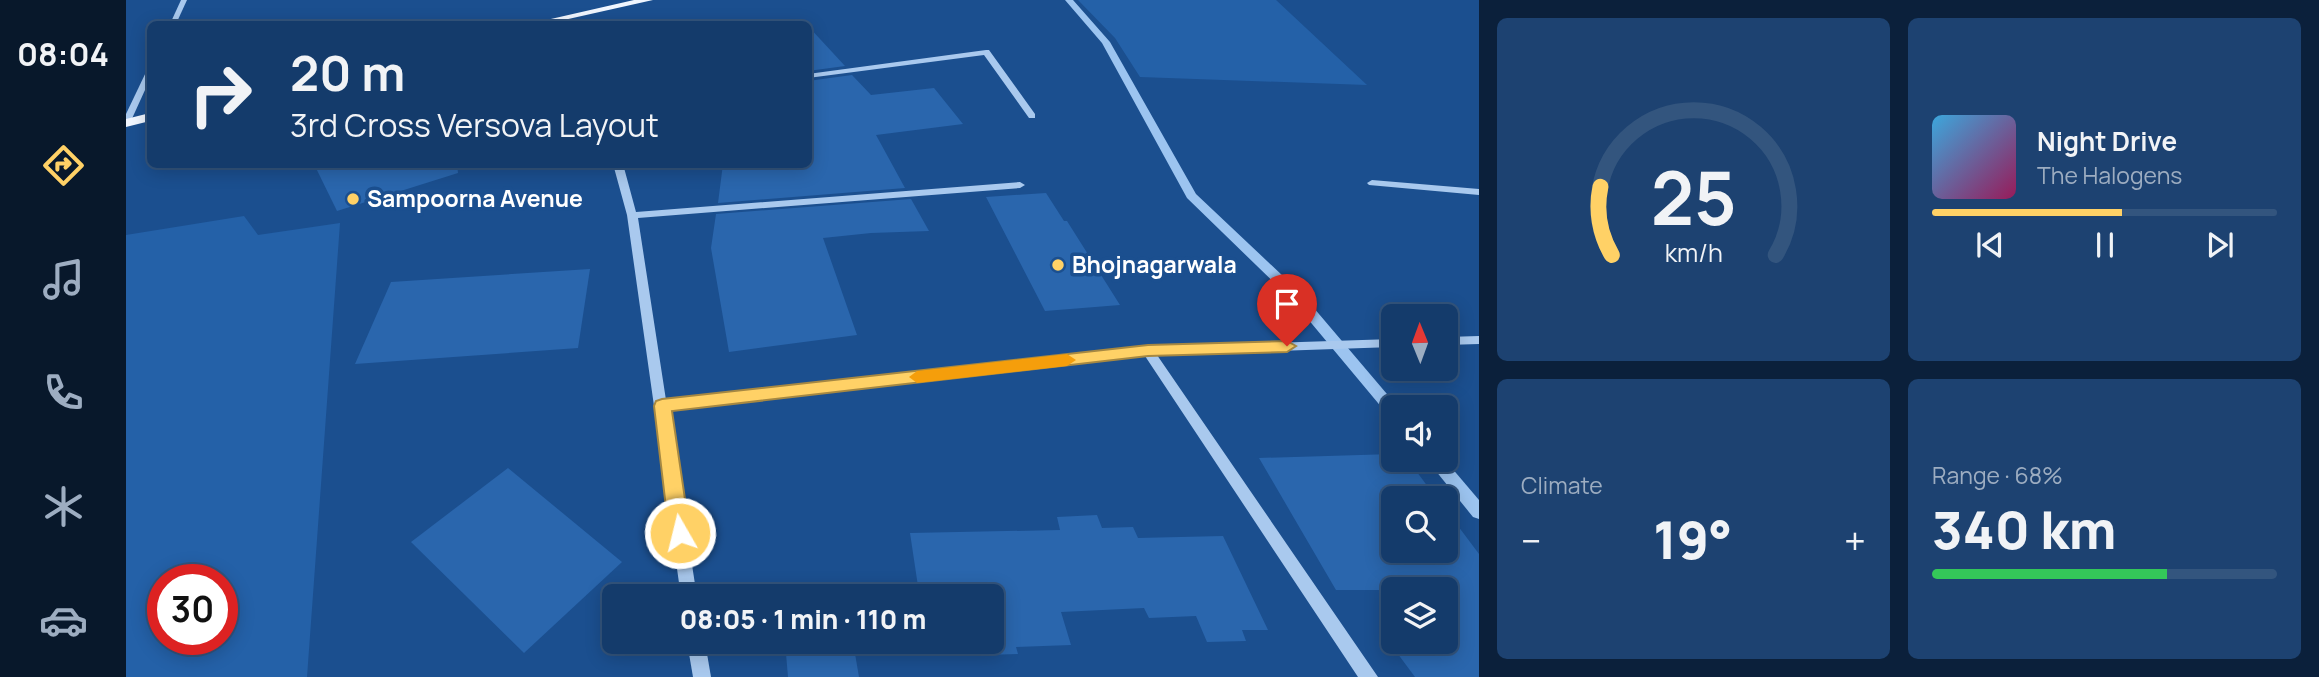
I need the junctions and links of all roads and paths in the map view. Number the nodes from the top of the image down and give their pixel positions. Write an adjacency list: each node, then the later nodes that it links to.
1 (184, 0): 3 (street)
2 (648, 0): 4 (main road)
3 (174, 21)
4 (548, 21)
5 (812, 75): 7 (street)
6 (147, 78): 9 (street)
7 (1032, 116)
8 (147, 118): 9 (main road)
9 (126, 123)
10 (619, 168): 14 (street)
11 (1372, 183): 13 (street)
12 (1020, 185): 14 (street)
13 (1479, 192)
14 (632, 215): 19 (street)
15 (1479, 340): 16 (street)
16 (1458, 341)
17 (1381, 343): 18 (street)
18 (1148, 351): 19 (street); 23 (street)
19 (662, 406): 20 (street)
20 (687, 584)
21 (698, 654): 22 (street)
22 (702, 677)
23 (1369, 677)

